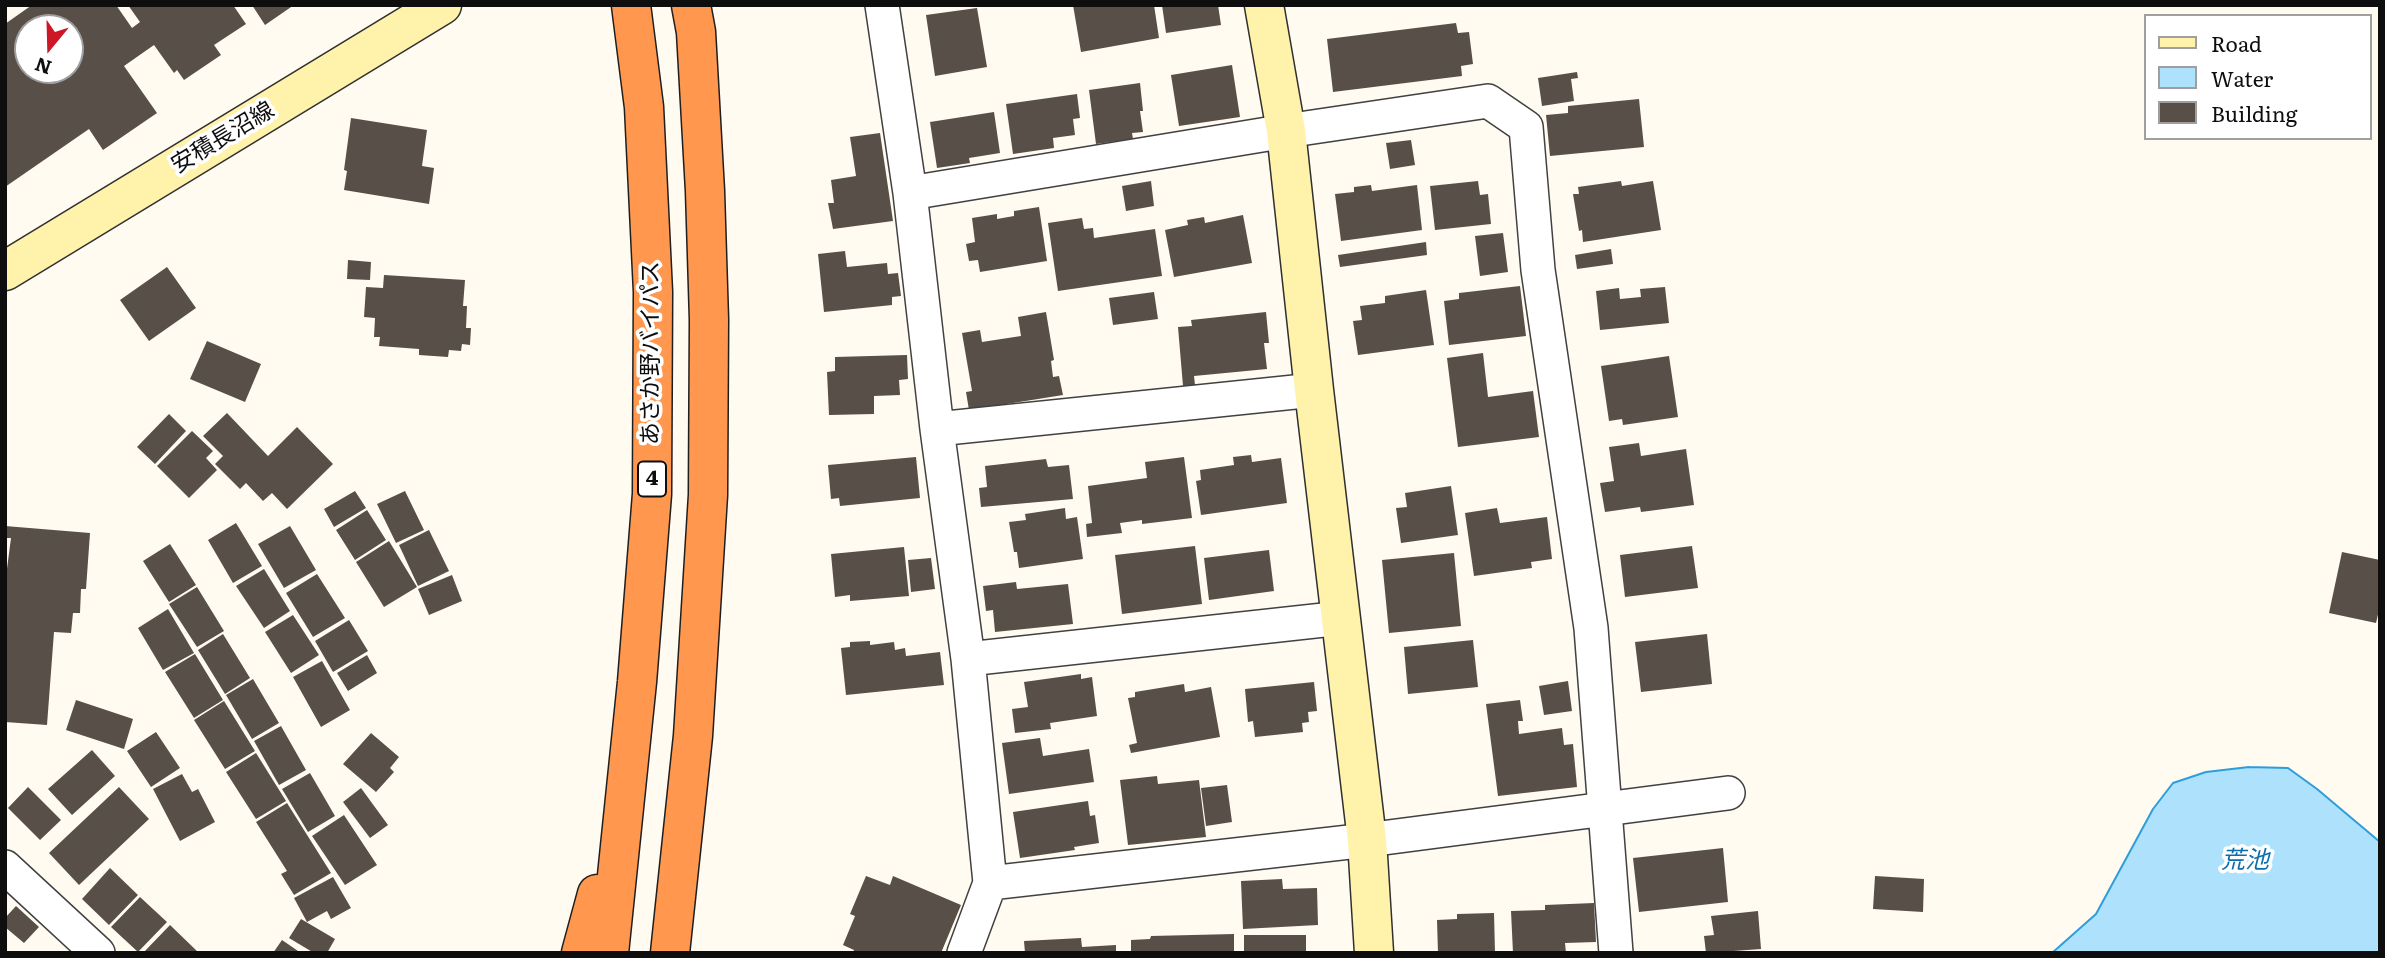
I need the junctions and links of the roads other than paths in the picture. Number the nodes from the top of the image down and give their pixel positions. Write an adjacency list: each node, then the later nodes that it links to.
1 (442, 5): 8 (street, 安積長沼線)
2 (631, 5): 14 (highway, あさか野バイパス / 4)
3 (691, 5): 17 (highway)
4 (882, 5): 7 (street)
5 (1264, 5): 6 (street)
6 (1286, 131): 7 (street); 9 (street); 15 (street)
7 (910, 194): 10 (street)
8 (5, 271)
9 (1314, 390): 10 (street); 11 (street)
10 (937, 429): 12 (street)
11 (1342, 618): 12 (street); 16 (street)
12 (968, 659): 19 (street)
13 (1728, 793): 15 (street)
14 (625, 797): 21 (highway); 22 (highway, あさか野バイパス / 4)
15 (1604, 809): 16 (street); 27 (street)
16 (1367, 840): 19 (street); 26 (street)
17 (679, 866): 23 (highway); 24 (highway)
18 (5, 867): 20 (street)
19 (990, 883): 25 (street)
20 (98, 953)
21 (580, 953)
22 (609, 953)
23 (670, 953)
24 (690, 953)
25 (964, 953)
26 (1374, 953)
27 (1616, 953)

